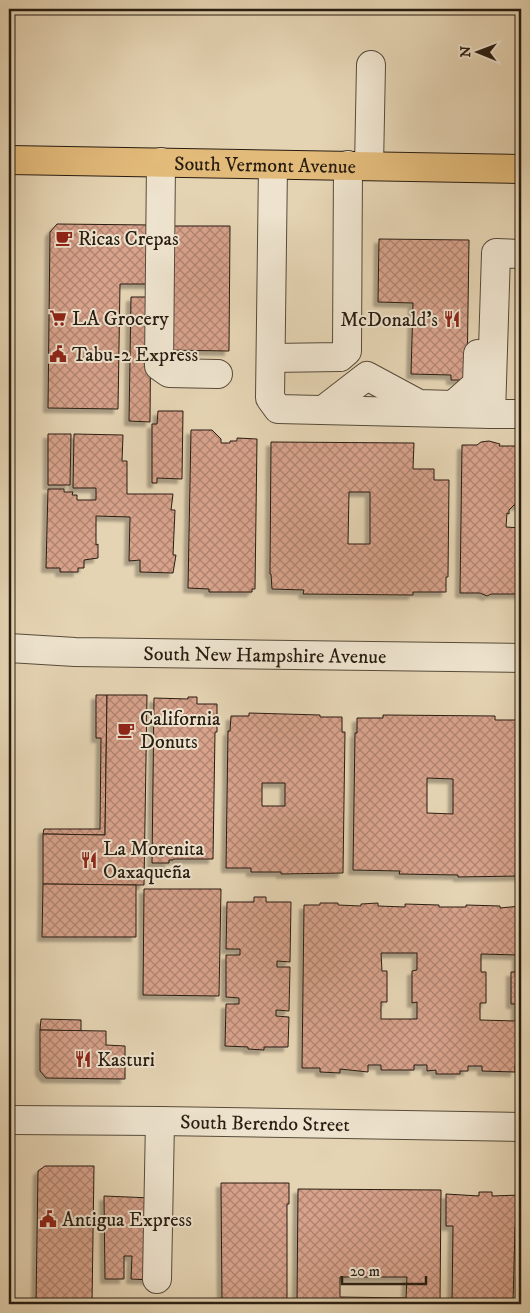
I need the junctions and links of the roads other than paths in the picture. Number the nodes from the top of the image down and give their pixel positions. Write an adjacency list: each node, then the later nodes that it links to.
1 (372, 65): 5 (street)
2 (9, 160): 3 (main road, South Vermont Avenue)
3 (161, 162): 4 (main road, South Vermont Avenue); 9 (street)
4 (274, 165): 5 (main road, South Vermont Avenue); 8 (street)
5 (359, 165): 6 (main road, South Vermont Avenue); 8 (street)
6 (521, 168)
7 (509, 253): 10 (street); 11 (street)
8 (271, 358): 10 (street)
9 (218, 374)
10 (323, 410): 11 (street)
11 (491, 414): 12 (street)
12 (521, 414)
13 (9, 648): 14 (street, South New Hampshire Avenue)
14 (521, 658)
15 (9, 1120): 16 (street, South Berendo Street)
16 (160, 1121): 17 (street, South Berendo Street); 18 (street)
17 (521, 1127)
18 (157, 1279)

